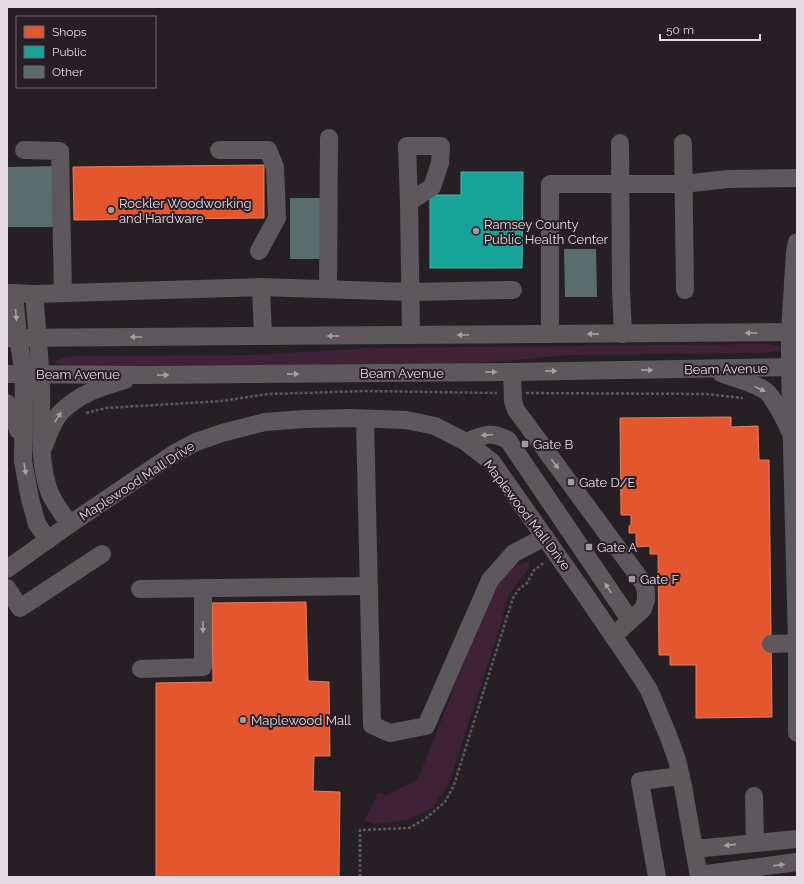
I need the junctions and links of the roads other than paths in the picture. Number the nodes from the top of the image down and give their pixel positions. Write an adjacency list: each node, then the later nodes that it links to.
1 (329, 138): 13 (street)
2 (620, 143): 7 (street)
3 (683, 143): 8 (street)
4 (24, 150): 18 (street)
5 (218, 150): 11 (street)
6 (797, 178): 8 (street)
7 (619, 184): 8 (street); 21 (street); 22 (street)
8 (683, 184): 15 (street)
9 (409, 202): 16 (street)
10 (797, 242): 20 (street)
11 (259, 251)
12 (261, 287): 13 (street); 18 (street); 24 (street)
13 (328, 289): 16 (street)
14 (513, 290): 16 (street)
15 (684, 290)
16 (410, 292): 23 (street)
17 (11, 293): 19 (street); 25 (street, Maplewood Mall Drive, one-way to 25)
18 (63, 293): 19 (street)
19 (34, 294): 26 (street, Maplewood Mall Drive)
20 (794, 332): 22 (street, one-way to 22); 27 (street)
21 (550, 334): 22 (street, one-way to 21); 23 (street, one-way to 23)
22 (623, 334)
23 (411, 335): 24 (street, one-way to 24)
24 (263, 336): 26 (street, one-way to 26)
25 (13, 338): 26 (street); 30 (street, Maplewood Mall Drive)
26 (38, 338): 30 (street, Maplewood Mall Drive)
27 (794, 367): 28 (street, Beam Avenue); 35 (street)
28 (711, 369): 29 (street, Beam Avenue, one-way to 28); 35 (street, one-way to 35)
29 (512, 372): 31 (street, Beam Avenue, one-way to 29); 32 (street)
30 (24, 374): 31 (street, Beam Avenue); 38 (street, Maplewood Mall Drive); 39 (street, Maplewood Mall Drive)
31 (143, 375): 39 (street, one-way to 31)
32 (514, 402): 36 (street); 49 (street, one-way to 49)
33 (7, 403): 38 (street)
34 (364, 419): 37 (street, Maplewood Mall Drive); 40 (street, Maplewood Mall Drive); 45 (street)
35 (792, 437): 51 (street)
36 (508, 440): 37 (street, one-way to 37); 49 (street, one-way to 36)
37 (466, 442): 41 (street, Maplewood Mall Drive)
38 (23, 443): 42 (street, Maplewood Mall Drive, one-way to 42)
39 (42, 453): 40 (street, Maplewood Mall Drive)
40 (70, 524): 42 (street, Maplewood Mall Drive)
41 (545, 537): 45 (street); 50 (street, Maplewood Mall Drive)
42 (48, 540): 44 (street, Maplewood Mall Drive)
43 (102, 554): 46 (street)
44 (7, 569)
45 (369, 586): 47 (street)
46 (7, 588)
47 (203, 588): 48 (street); 53 (street, one-way to 53)
48 (140, 589)
49 (630, 620): 50 (street)
50 (613, 636): 55 (street, Maplewood Mall Drive)
51 (797, 643): 52 (street); 54 (street)
52 (771, 644)
53 (141, 669)
54 (797, 733)
55 (681, 776): 59 (street, Maplewood Mall Drive); 62 (street)
56 (754, 796): 58 (street)
57 (797, 839): 58 (street)
58 (755, 843): 59 (street, one-way to 59)
59 (694, 849): 61 (street, Maplewood Mall Drive)
60 (797, 862): 61 (street, Maplewood Mall Drive, one-way to 60)
61 (699, 876)
62 (658, 877)

